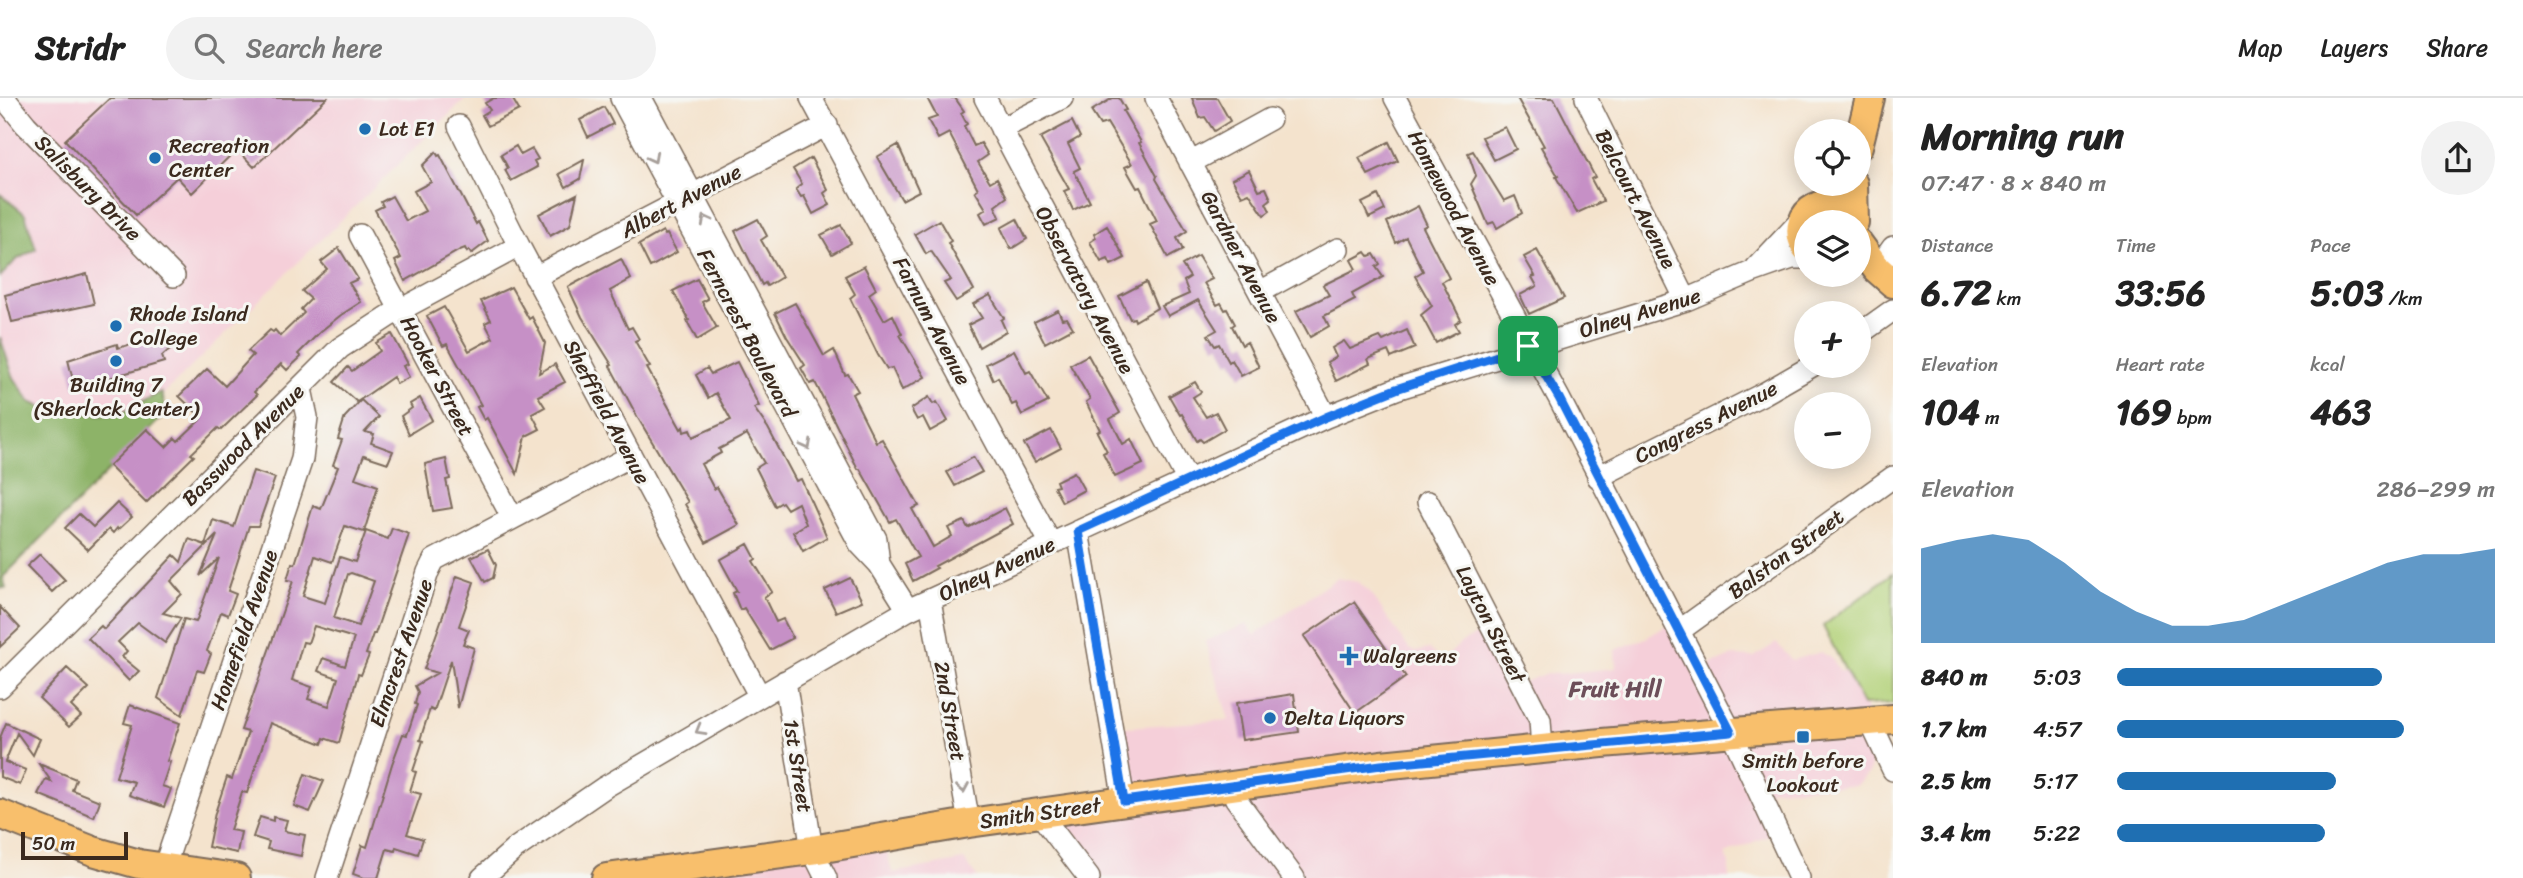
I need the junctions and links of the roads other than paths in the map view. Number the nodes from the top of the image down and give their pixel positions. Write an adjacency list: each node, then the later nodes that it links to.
1 (4, 98): 29 (street, Salisbury Drive)
2 (621, 98): 18 (street, Ferncrest Boulevard, one-way to 18)
3 (641, 98): 18 (street, Ferncrest Boulevard)
4 (811, 98): 13 (street, Farnum Avenue)
5 (985, 98): 15 (street, Observatory Avenue)
6 (1062, 98): 15 (street)
7 (1156, 98): 16 (street, Gardner Avenue)
8 (1395, 98): 36 (street, Homewood Avenue)
9 (1586, 98): 32 (street, Belcourt Avenue)
10 (1870, 98): 12 (main road)
11 (1270, 119): 16 (street)
12 (1865, 119)
13 (827, 125): 18 (street, Albert Avenue); 47 (street, Farnum Avenue)
14 (459, 126): 23 (street, Sheffield Avenue)
15 (1001, 129): 43 (street, Observatory Avenue)
16 (1190, 163): 31 (street, Gardner Avenue)
17 (1830, 196): 19 (main road)
18 (685, 199): 30 (street, Albert Avenue); 49 (street, Ferncrest Boulevard)
19 (1815, 210): 20 (main road)
20 (1844, 210)
21 (1794, 231): 28 (street, Olney Avenue)
22 (360, 235): 33 (street, Hooker Street)
23 (519, 246): 30 (street, Sheffield Avenue); 33 (street, Basswood Avenue)
24 (1893, 247): 27 (street)
25 (1338, 249): 31 (street)
26 (1794, 258): 28 (street, Olney Avenue)
27 (1876, 271)
28 (1752, 272): 32 (street, Olney Avenue)
29 (174, 276)
30 (535, 277): 40 (street, Sheffield Avenue)
31 (1260, 292): 39 (street, Gardner Avenue)
32 (1686, 300): 36 (street, Olney Avenue)
33 (401, 310): 38 (street, Basswood Avenue); 45 (street, Hooker Street)
34 (1893, 310): 35 (street)
35 (1871, 326)
36 (1528, 346): 39 (street, Olney Avenue); 41 (street, Homewood Avenue)
37 (1794, 376): 41 (street, Congress Avenue)
38 (301, 390): 52 (street, Basswood Avenue); 64 (street, Homefield Avenue)
39 (1326, 417): 43 (street, Olney Avenue)
40 (631, 456): 45 (street, Elmcrest Avenue); 53 (street, Sheffield Avenue)
41 (1598, 477): 50 (street, Homewood Avenue)
42 (1893, 477): 50 (street, Balston Street)
43 (1188, 481): 46 (street, Olney Avenue)
44 (1429, 502): 56 (street, Layton Street)
45 (512, 517): 68 (street, Elmcrest Avenue)
46 (1078, 531): 47 (street, Olney Avenue); 59 (street)
47 (1051, 544): 48 (street, Olney Avenue)
48 (930, 600): 49 (street, Olney Avenue); 62 (street, 2nd Street, one-way to 62)
49 (908, 610): 51 (street, Olney Avenue)
50 (1679, 631): 55 (street, Homewood Avenue)
51 (785, 681): 53 (street, Olney Avenue); 63 (street, 1st Street)
52 (0, 687)
53 (758, 695): 69 (street, Olney Avenue, one-way to 69)
54 (1882, 720): 55 (main road, Smith Street); 57 (street)
55 (1731, 732): 56 (main road, Smith Street); 74 (street, Homewood Avenue)
56 (1542, 749): 58 (main road, Smith Street)
57 (1893, 770)
58 (1230, 786): 59 (main road, Smith Street); 73 (street)
59 (1124, 801): 61 (main road, Smith Street)
60 (0, 814): 64 (main road)
61 (1040, 814): 62 (main road, Smith Street); 72 (street)
62 (969, 823): 63 (main road, Smith Street)
63 (812, 850): 65 (main road, Smith Street); 71 (street, 1st Street)
64 (164, 868): 66 (street); 67 (main road)
65 (666, 874): 70 (main road, Smith Street)
66 (200, 878)
67 (236, 878)
68 (327, 878)
69 (482, 878)
70 (606, 878)
71 (826, 878)
72 (1088, 878)
73 (1294, 878)
74 (1799, 878)

